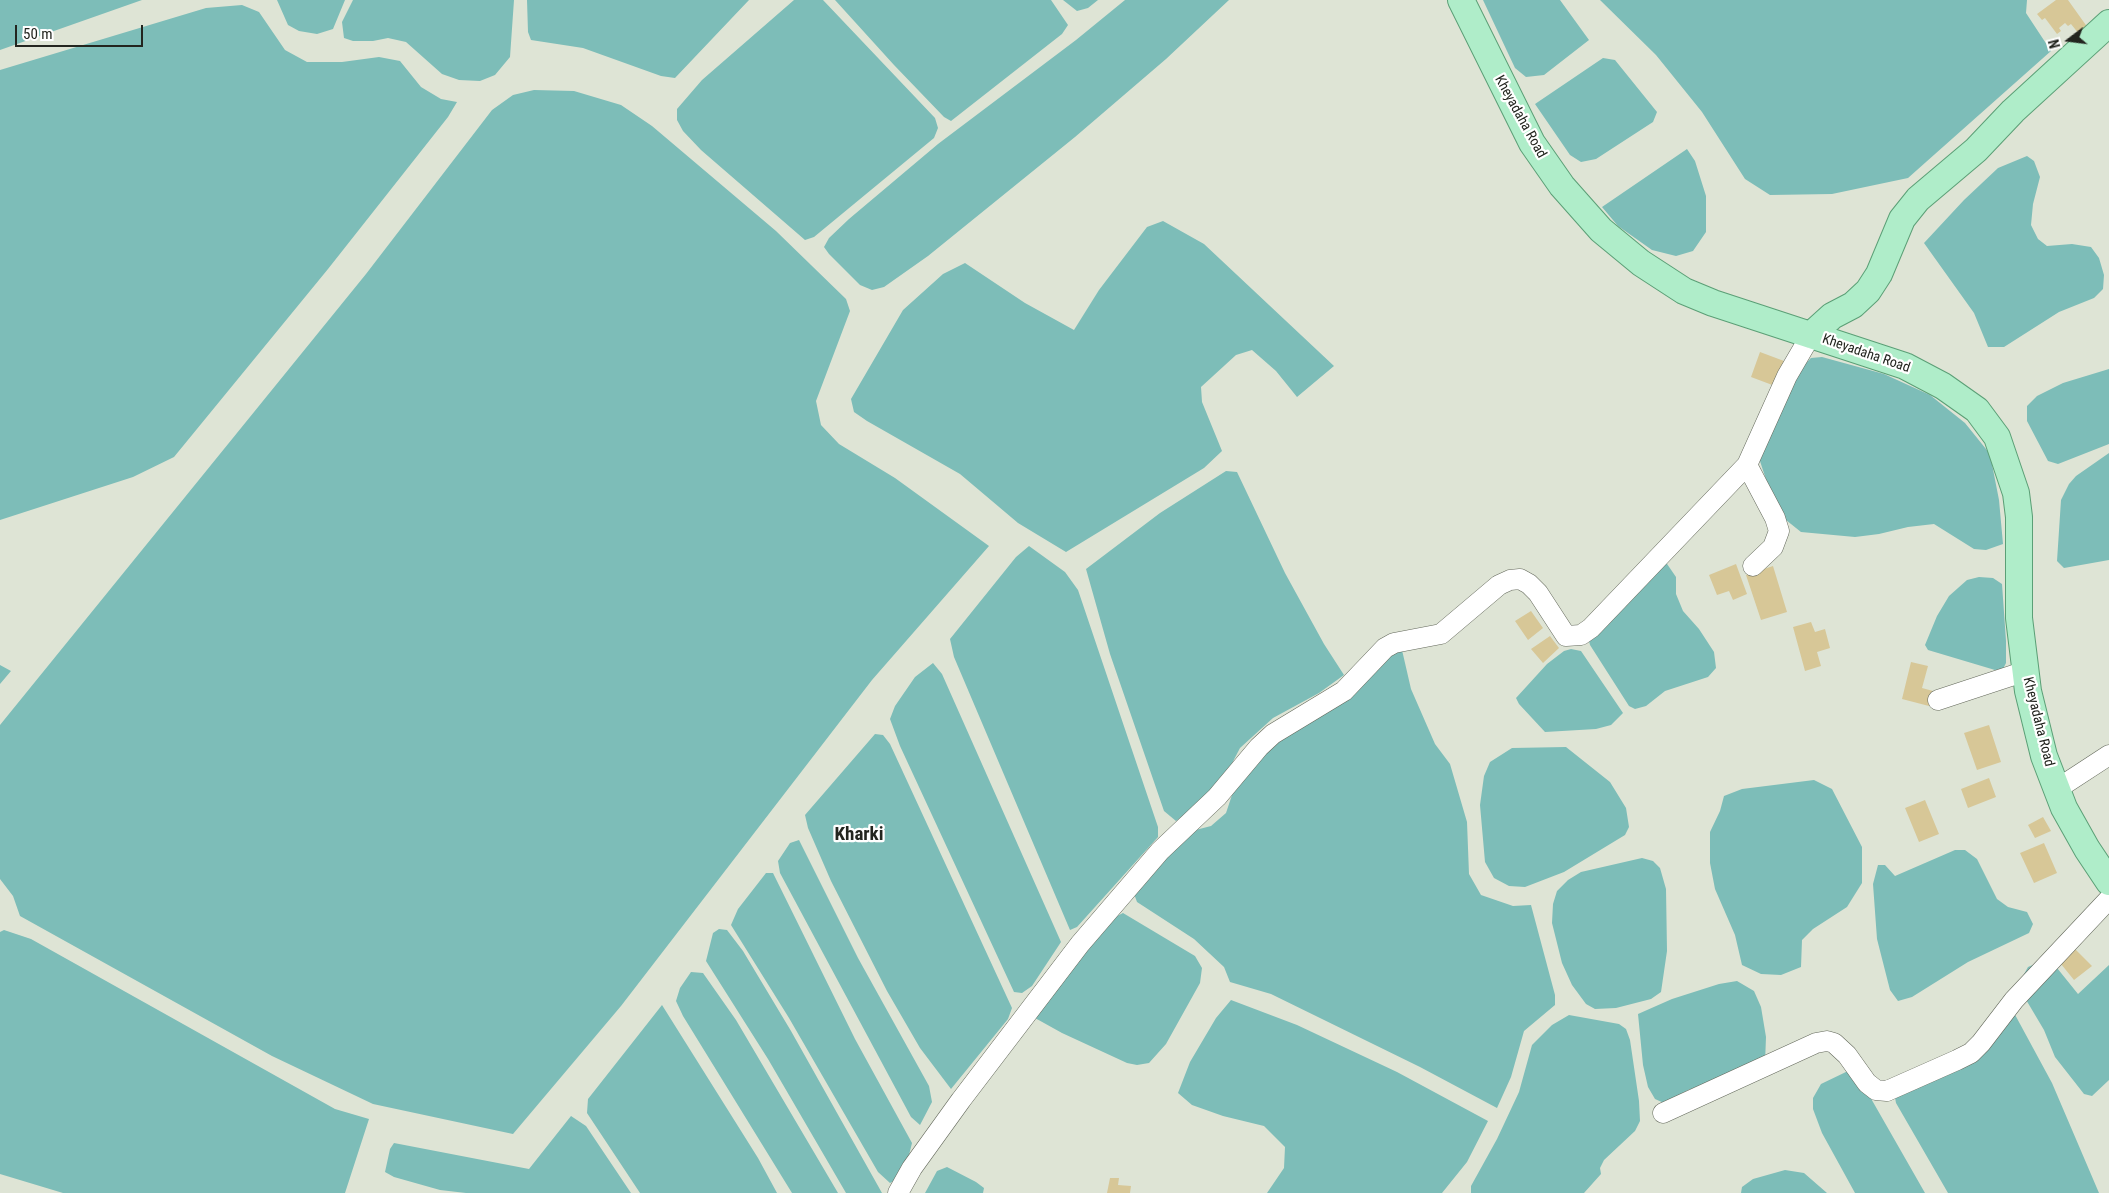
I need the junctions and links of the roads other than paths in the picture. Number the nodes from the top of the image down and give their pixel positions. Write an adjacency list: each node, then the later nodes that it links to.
1 (1462, 0): 3 (main road, Kheyadaha Road)
2 (2109, 23): 3 (main road)
3 (1811, 335): 4 (street); 6 (main road, Kheyadaha Road)
4 (1747, 465): 5 (street); 13 (street)
5 (1753, 566)
6 (2026, 670): 7 (street); 9 (main road, Kheyadaha Road)
7 (1938, 700)
8 (2109, 755): 9 (street)
9 (2057, 789): 10 (main road, Kheyadaha Road)
10 (2109, 882)
11 (2109, 899): 12 (street)
12 (1663, 1113)
13 (898, 1193)

